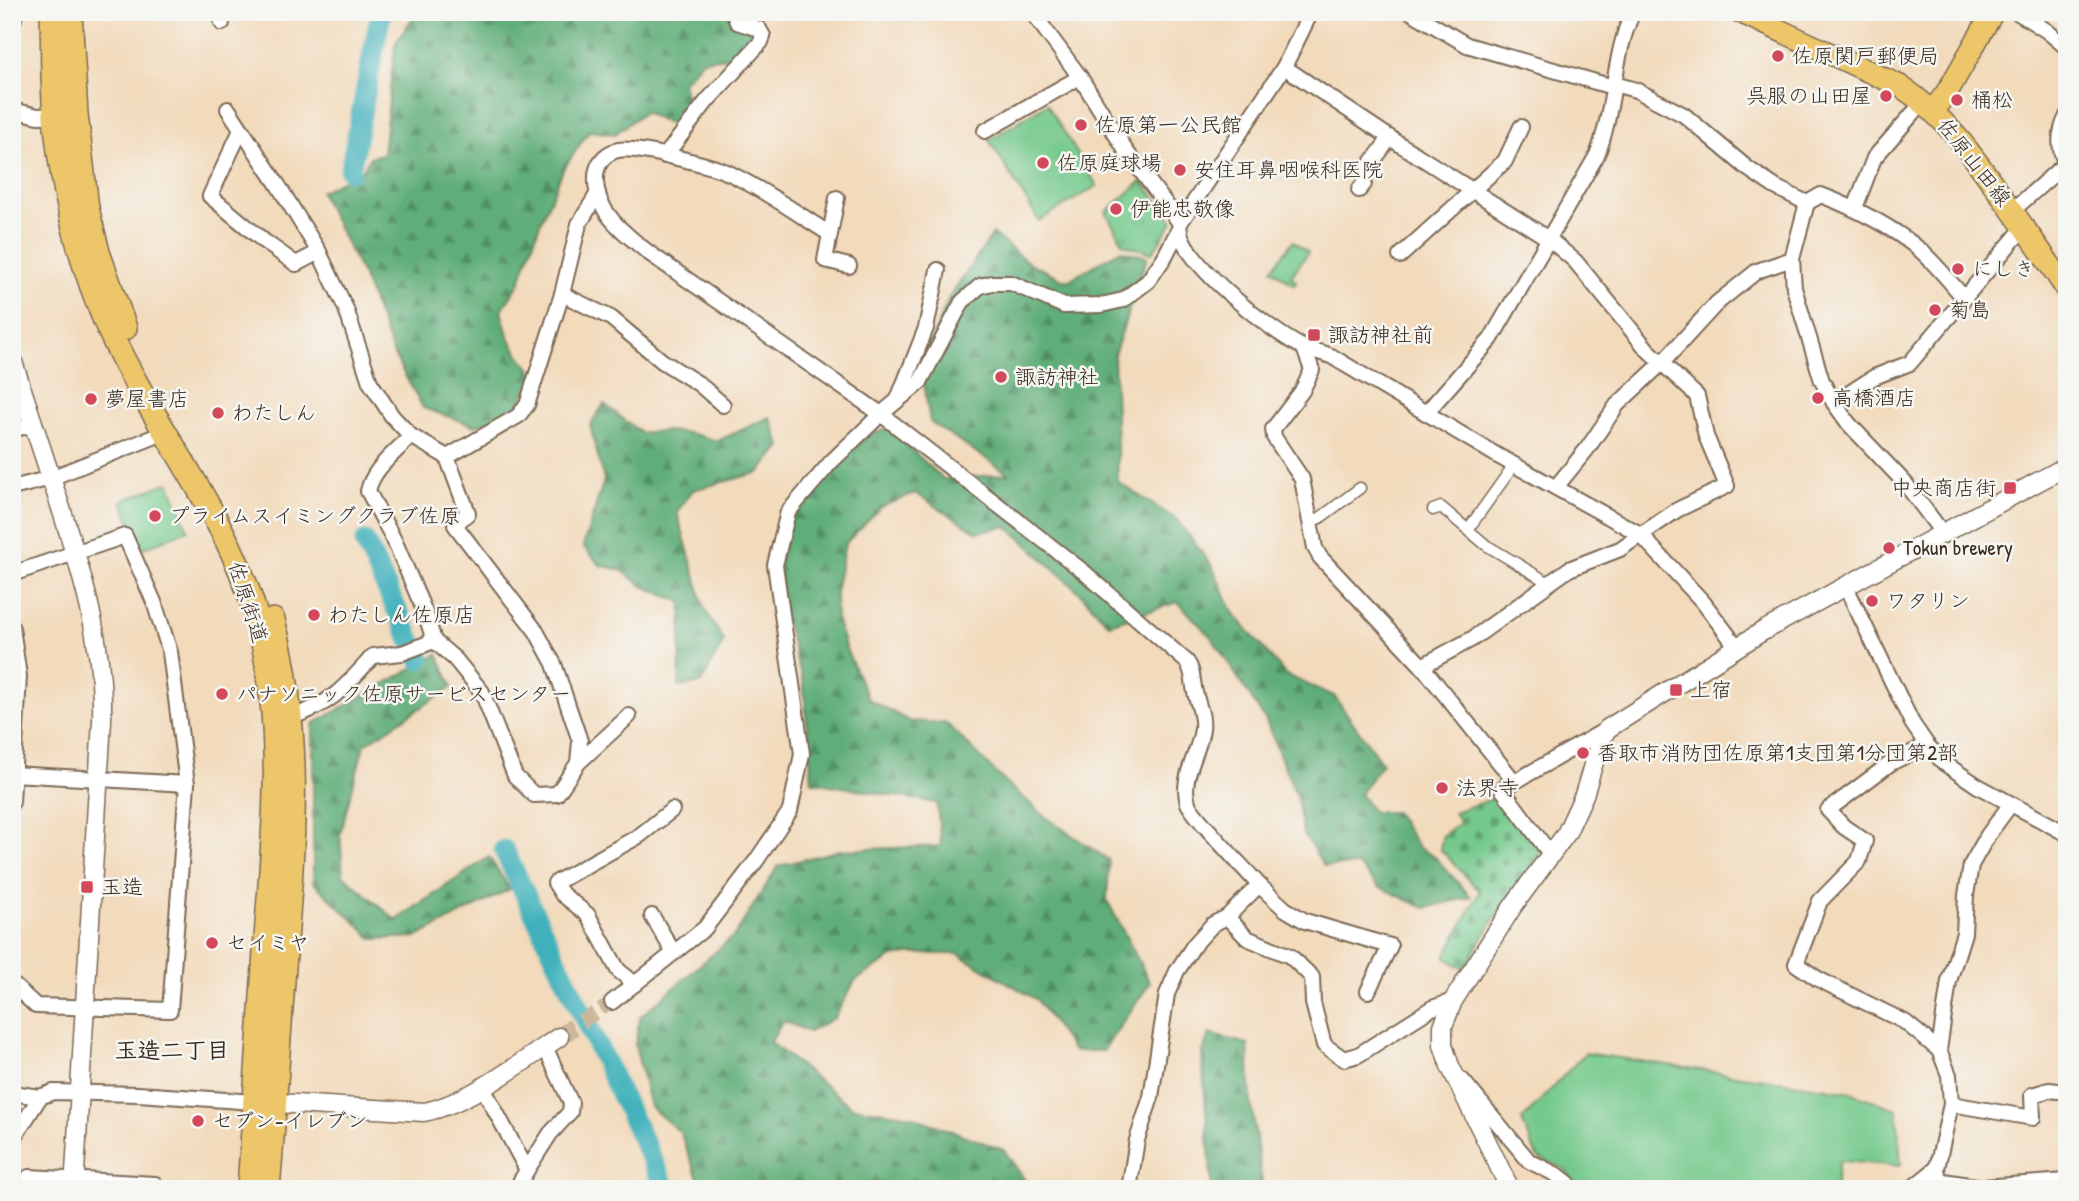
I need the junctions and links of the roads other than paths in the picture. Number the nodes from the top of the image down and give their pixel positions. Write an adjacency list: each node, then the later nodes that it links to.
1 (14, 12): 12 (street)
2 (52, 12): 20 (highway, 佐原街道)
3 (71, 12): 20 (highway, 佐原街道)
4 (733, 12): 26 (street)
5 (1032, 12): 15 (street)
6 (1311, 12): 14 (street)
7 (1411, 12): 16 (street)
8 (1633, 12): 16 (street)
9 (1740, 12): 17 (main road, 佐原山田線)
10 (1993, 12): 17 (main road)
11 (2017, 12): 13 (street)
12 (12, 20)
13 (2067, 48)
14 (1284, 67): 25 (street); 35 (street)
15 (1080, 77): 24 (street); 35 (street)
16 (1614, 85): 32 (street); 37 (street)
17 (1928, 106): 33 (street); 34 (main road, 佐原山田線)
18 (228, 109): 23 (street)
19 (12, 110): 20 (street)
20 (65, 115): 56 (highway, 佐原街道); 79 (highway, 佐原街道)
21 (2067, 116): 27 (street)
22 (1521, 127): 28 (street)
23 (241, 130): 38 (street); 38 (street)
24 (985, 131)
25 (1390, 138): 28 (street); 29 (street)
26 (665, 156): 30 (street); 36 (street)
27 (2066, 163): 34 (street)
28 (1472, 189): 37 (street); 39 (street)
29 (1359, 190)
30 (598, 193): 44 (street); 53 (street)
31 (837, 198): 36 (street)
32 (1807, 202): 33 (street); 40 (street)
33 (1855, 208): 45 (street)
34 (2018, 219): 43 (main road, 佐原山田線); 45 (street)
35 (1179, 226): 46 (street); 49 (street)
36 (830, 234): 41 (street)
37 (1549, 239): 48 (street); 52 (street)
38 (319, 252): 57 (street)
39 (1400, 256)
40 (1793, 259): 48 (street); 50 (street)
41 (849, 266)
42 (937, 270): 49 (street)
43 (2067, 290)
44 (562, 294): 51 (street); 58 (street)
45 (1964, 298): 50 (street)
46 (1304, 348): 52 (street); 66 (street)
47 (12, 359): 54 (street)
48 (1662, 363): 62 (street); 68 (street)
49 (897, 402): 53 (street)
50 (1834, 403): 69 (street)
51 (723, 405)
52 (1426, 413): 59 (street)
53 (881, 414): 92 (street); 95 (street)
54 (34, 424): 55 (street); 61 (street)
55 (12, 430)
56 (166, 432): 61 (street); 110 (highway, 佐原街道)
57 (411, 436): 58 (street); 75 (street)
58 (447, 457): 82 (street)
59 (1514, 465): 62 (street); 67 (street)
60 (2067, 466): 69 (street)
61 (51, 478): 63 (street); 70 (street)
62 (1556, 487): 68 (street)
63 (12, 488)
64 (1360, 488): 66 (street)
65 (1433, 510): 67 (street)
66 (1310, 522): 77 (street)
67 (1469, 528): 72 (street)
68 (1640, 534): 72 (street); 76 (street)
69 (1944, 535): 73 (street)
70 (76, 554): 71 (street); 84 (street); 86 (street)
71 (12, 575)
72 (1549, 583): 77 (street)
73 (1846, 587): 76 (street); 81 (street)
74 (12, 628): 83 (street)
75 (430, 643): 79 (street); 82 (street)
76 (1737, 647): 80 (street)
77 (1422, 666): 85 (street)
78 (629, 716): 82 (street)
79 (291, 717): 110 (highway, 佐原街道)
80 (1607, 729): 85 (street); 91 (street)
81 (1927, 745): 88 (street); 103 (street)
82 (578, 764)
83 (13, 774): 84 (street); 87 (street)
84 (98, 778): 86 (street); 101 (street)
85 (1514, 780): 91 (street)
86 (187, 784): 101 (street)
87 (12, 802)
88 (2010, 805): 90 (street); 103 (street)
89 (672, 810): 97 (street)
90 (2067, 834)
91 (1551, 855): 99 (street)
92 (1259, 885): 94 (street); 98 (street)
93 (652, 916): 95 (street)
94 (1227, 917): 99 (street); 122 (street)
95 (674, 953): 97 (street)
96 (12, 984): 101 (street)
97 (635, 984): 100 (street)
98 (1368, 991)
99 (1453, 1001): 104 (street)
100 (612, 1002)
101 (85, 1008): 108 (street)
102 (552, 1042): 105 (street); 113 (street)
103 (1939, 1050): 111 (street)
104 (1450, 1066): 123 (street); 124 (street)
105 (482, 1086): 110 (street); 113 (street)
106 (2067, 1092): 111 (street)
107 (12, 1093): 109 (street)
108 (79, 1094): 109 (street); 110 (street); 116 (street)
109 (40, 1097): 112 (street)
110 (265, 1103): 119 (highway, 佐原街道); 120 (highway, 佐原街道)
111 (1951, 1104): 114 (street)
112 (12, 1141)
113 (527, 1170): 121 (street)
114 (1938, 1179): 115 (street); 125 (street)
115 (2067, 1181)
116 (74, 1184): 117 (street); 118 (street)
117 (26, 1189)
118 (155, 1189)
119 (249, 1189)
120 (268, 1189)
121 (516, 1189)
122 (1129, 1189)
123 (1510, 1189)
124 (1571, 1189)
125 (1911, 1189)

